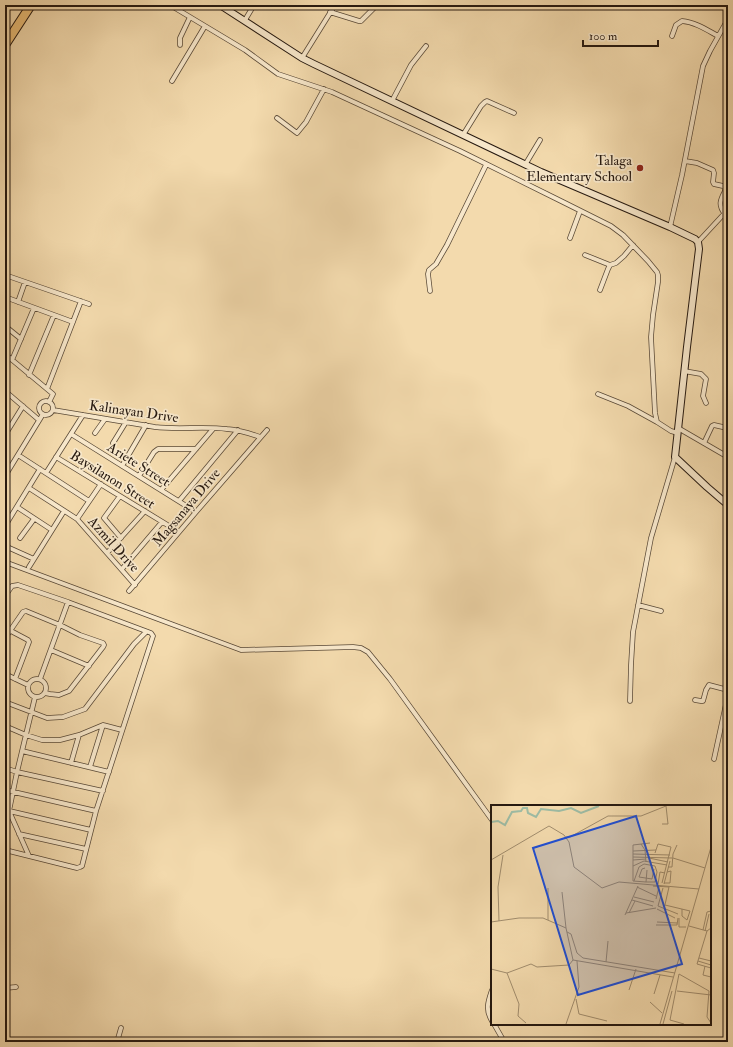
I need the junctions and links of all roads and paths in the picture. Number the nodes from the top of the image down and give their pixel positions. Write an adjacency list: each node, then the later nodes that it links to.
1 (31, 5): 14 (highway)
2 (170, 5): 8 (street)
3 (220, 5): 9 (street)
4 (254, 5): 9 (street)
5 (335, 5): 7 (street)
6 (377, 5): 7 (street)
7 (330, 12): 17 (street)
8 (190, 16): 11 (street); 15 (street)
9 (245, 20): 17 (street)
10 (728, 20): 13 (street)
11 (205, 26): 18 (street); 19 (street)
12 (672, 36): 13 (street)
13 (718, 36): 25 (street)
14 (5, 45)
15 (180, 45)
16 (426, 46): 20 (street)
17 (302, 58): 20 (street)
18 (172, 81)
19 (324, 89): 22 (street); 26 (street)
20 (392, 101): 23 (street)
21 (514, 113): 23 (street)
22 (277, 118)
23 (463, 135): 27 (street)
24 (540, 140): 27 (street)
25 (685, 161): 29 (street); 30 (street)
26 (486, 165): 28 (street); 39 (street)
27 (525, 165): 30 (street)
28 (580, 211): 31 (street); 33 (street)
29 (727, 214): 32 (street)
30 (670, 227): 32 (street)
31 (570, 238)
32 (698, 242): 51 (street)
33 (634, 245): 35 (street); 65 (street)
34 (585, 255): 35 (street)
35 (610, 265): 38 (street)
36 (5, 275): 37 (street)
37 (25, 282): 41 (street); 42 (street)
38 (600, 290)
39 (430, 291)
40 (5, 297): 41 (street)
41 (18, 302): 44 (street)
42 (81, 302): 43 (street); 46 (street)
43 (89, 304)
44 (34, 308): 45 (street); 48 (street)
45 (54, 315): 46 (street); 52 (street)
46 (73, 322): 53 (street)
47 (5, 326): 48 (street)
48 (21, 339): 50 (street)
49 (5, 354): 50 (street)
50 (12, 360): 52 (street)
51 (684, 372): 57 (street); 71 (street)
52 (30, 375): 53 (street)
53 (47, 390): 56 (street)
54 (5, 392): 58 (street)
55 (598, 394): 65 (street)
56 (49, 402): 59 (street); 60 (street)
57 (706, 403)
58 (23, 406): 63 (street); 74 (street)
59 (53, 410): 60 (street); 61 (street, Kalinayan Drive)
60 (43, 414): 63 (street)
61 (83, 415): 62 (street, Kalinayan Drive); 73 (street)
62 (105, 419): 64 (street, Kalinayan Drive); 72 (street)
63 (39, 420): 79 (street)
64 (126, 422): 66 (street, Kalinayan Drive); 76 (street)
65 (657, 422): 71 (street)
66 (146, 426): 68 (street, Kalinayan Drive); 83 (street)
67 (727, 428): 77 (street)
68 (212, 429): 69 (street, Kalinayan Drive); 78 (street)
69 (238, 430): 75 (street, Kalinayan Drive); 93 (street)
70 (267, 430): 75 (street, Magsanaya Drive)
71 (678, 431): 77 (street); 81 (street)
72 (95, 433)
73 (71, 434): 80 (street); 83 (street, Ariete Street)
74 (5, 435)
75 (260, 437): 98 (street, Magsanaya Drive)
76 (113, 443)
77 (704, 443): 82 (street)
78 (196, 449): 87 (street); 90 (street)
79 (18, 455): 84 (street); 86 (street)
80 (56, 457): 85 (street); 88 (street, Baysilanon Street)
81 (675, 457): 94 (street); 117 (street)
82 (728, 458)
83 (122, 466): 87 (street, Ariete Street)
84 (40, 469): 85 (street); 89 (street)
85 (46, 473): 92 (street)
86 (5, 474)
87 (139, 476): 90 (street, Ariete Street)
88 (101, 484): 91 (street, Baysilanon Street); 92 (street)
89 (29, 488): 95 (street); 96 (street, Azmil Drive)
90 (161, 490): 93 (street, Ariete Street)
91 (120, 496): 97 (street, Baysilanon Street); 106 (street)
92 (89, 501): 100 (street)
93 (179, 501): 98 (street, Ariete Street)
94 (728, 505)
95 (16, 507): 99 (street); 102 (street)
96 (64, 511): 100 (street, Azmil Drive); 103 (street)
97 (145, 511): 101 (street, Baysilanon Street); 106 (street)
98 (196, 512): 104 (street, Magsanaya Drive)
99 (34, 519): 103 (street); 105 (street)
100 (76, 519): 108 (street, Azmil Drive)
101 (162, 522): 104 (street, Baysilanon Street); 112 (street)
102 (5, 526)
103 (52, 530): 109 (street)
104 (179, 532): 113 (street, Magsanaya Drive)
105 (20, 538)
106 (121, 538): 108 (street)
107 (5, 546): 109 (street)
108 (107, 553): 112 (street, Azmil Drive)
109 (34, 559): 111 (street)
110 (5, 562): 154 (street)
111 (29, 567)
112 (122, 569): 113 (street, Azmil Drive)
113 (135, 584): 114 (street, Magsanaya Drive)
114 (129, 592)
115 (5, 596): 116 (street)
116 (68, 602): 119 (street); 121 (street)
117 (638, 606): 118 (street); 134 (street)
118 (661, 611)
119 (60, 625): 120 (street); 123 (street); 124 (street)
120 (11, 631): 122 (street); 126 (street)
121 (146, 632): 136 (street); 139 (street)
122 (5, 638)
123 (51, 650): 124 (street); 127 (street)
124 (89, 666): 130 (street)
125 (5, 674): 126 (street)
126 (16, 679): 128 (street)
127 (40, 679): 128 (street); 130 (street)
128 (28, 685): 132 (street)
129 (728, 690): 133 (street)
130 (45, 693): 132 (street)
131 (728, 695): 143 (street)
132 (35, 697): 136 (street)
133 (695, 700)
134 (630, 701)
135 (5, 702): 136 (street)
136 (31, 712): 140 (street)
137 (103, 725): 139 (street); 141 (street); 146 (street)
138 (5, 726): 140 (street)
139 (122, 730): 148 (street)
140 (26, 735): 141 (street); 142 (street)
141 (79, 735): 144 (street)
142 (22, 751): 144 (street); 147 (street)
143 (714, 759)
144 (71, 763): 146 (street)
145 (5, 768): 147 (street)
146 (90, 768): 148 (street)
147 (16, 772): 150 (street); 151 (street)
148 (109, 772): 151 (street)
149 (5, 790): 150 (street)
150 (12, 791): 152 (street); 153 (street)
151 (103, 791): 153 (street)
152 (7, 810): 155 (street); 156 (street)
153 (96, 811): 155 (street)
154 (491, 819)
155 (91, 830): 157 (street)
156 (19, 834): 157 (street); 159 (street)
157 (86, 849): 159 (street)
158 (5, 850): 159 (street)
159 (30, 856)
160 (16, 987): 161 (street)
161 (5, 988)
162 (491, 994): 163 (street)
163 (491, 1019)
164 (495, 1025): 167 (street)
165 (121, 1028): 166 (street)
166 (117, 1042)
167 (502, 1042)

